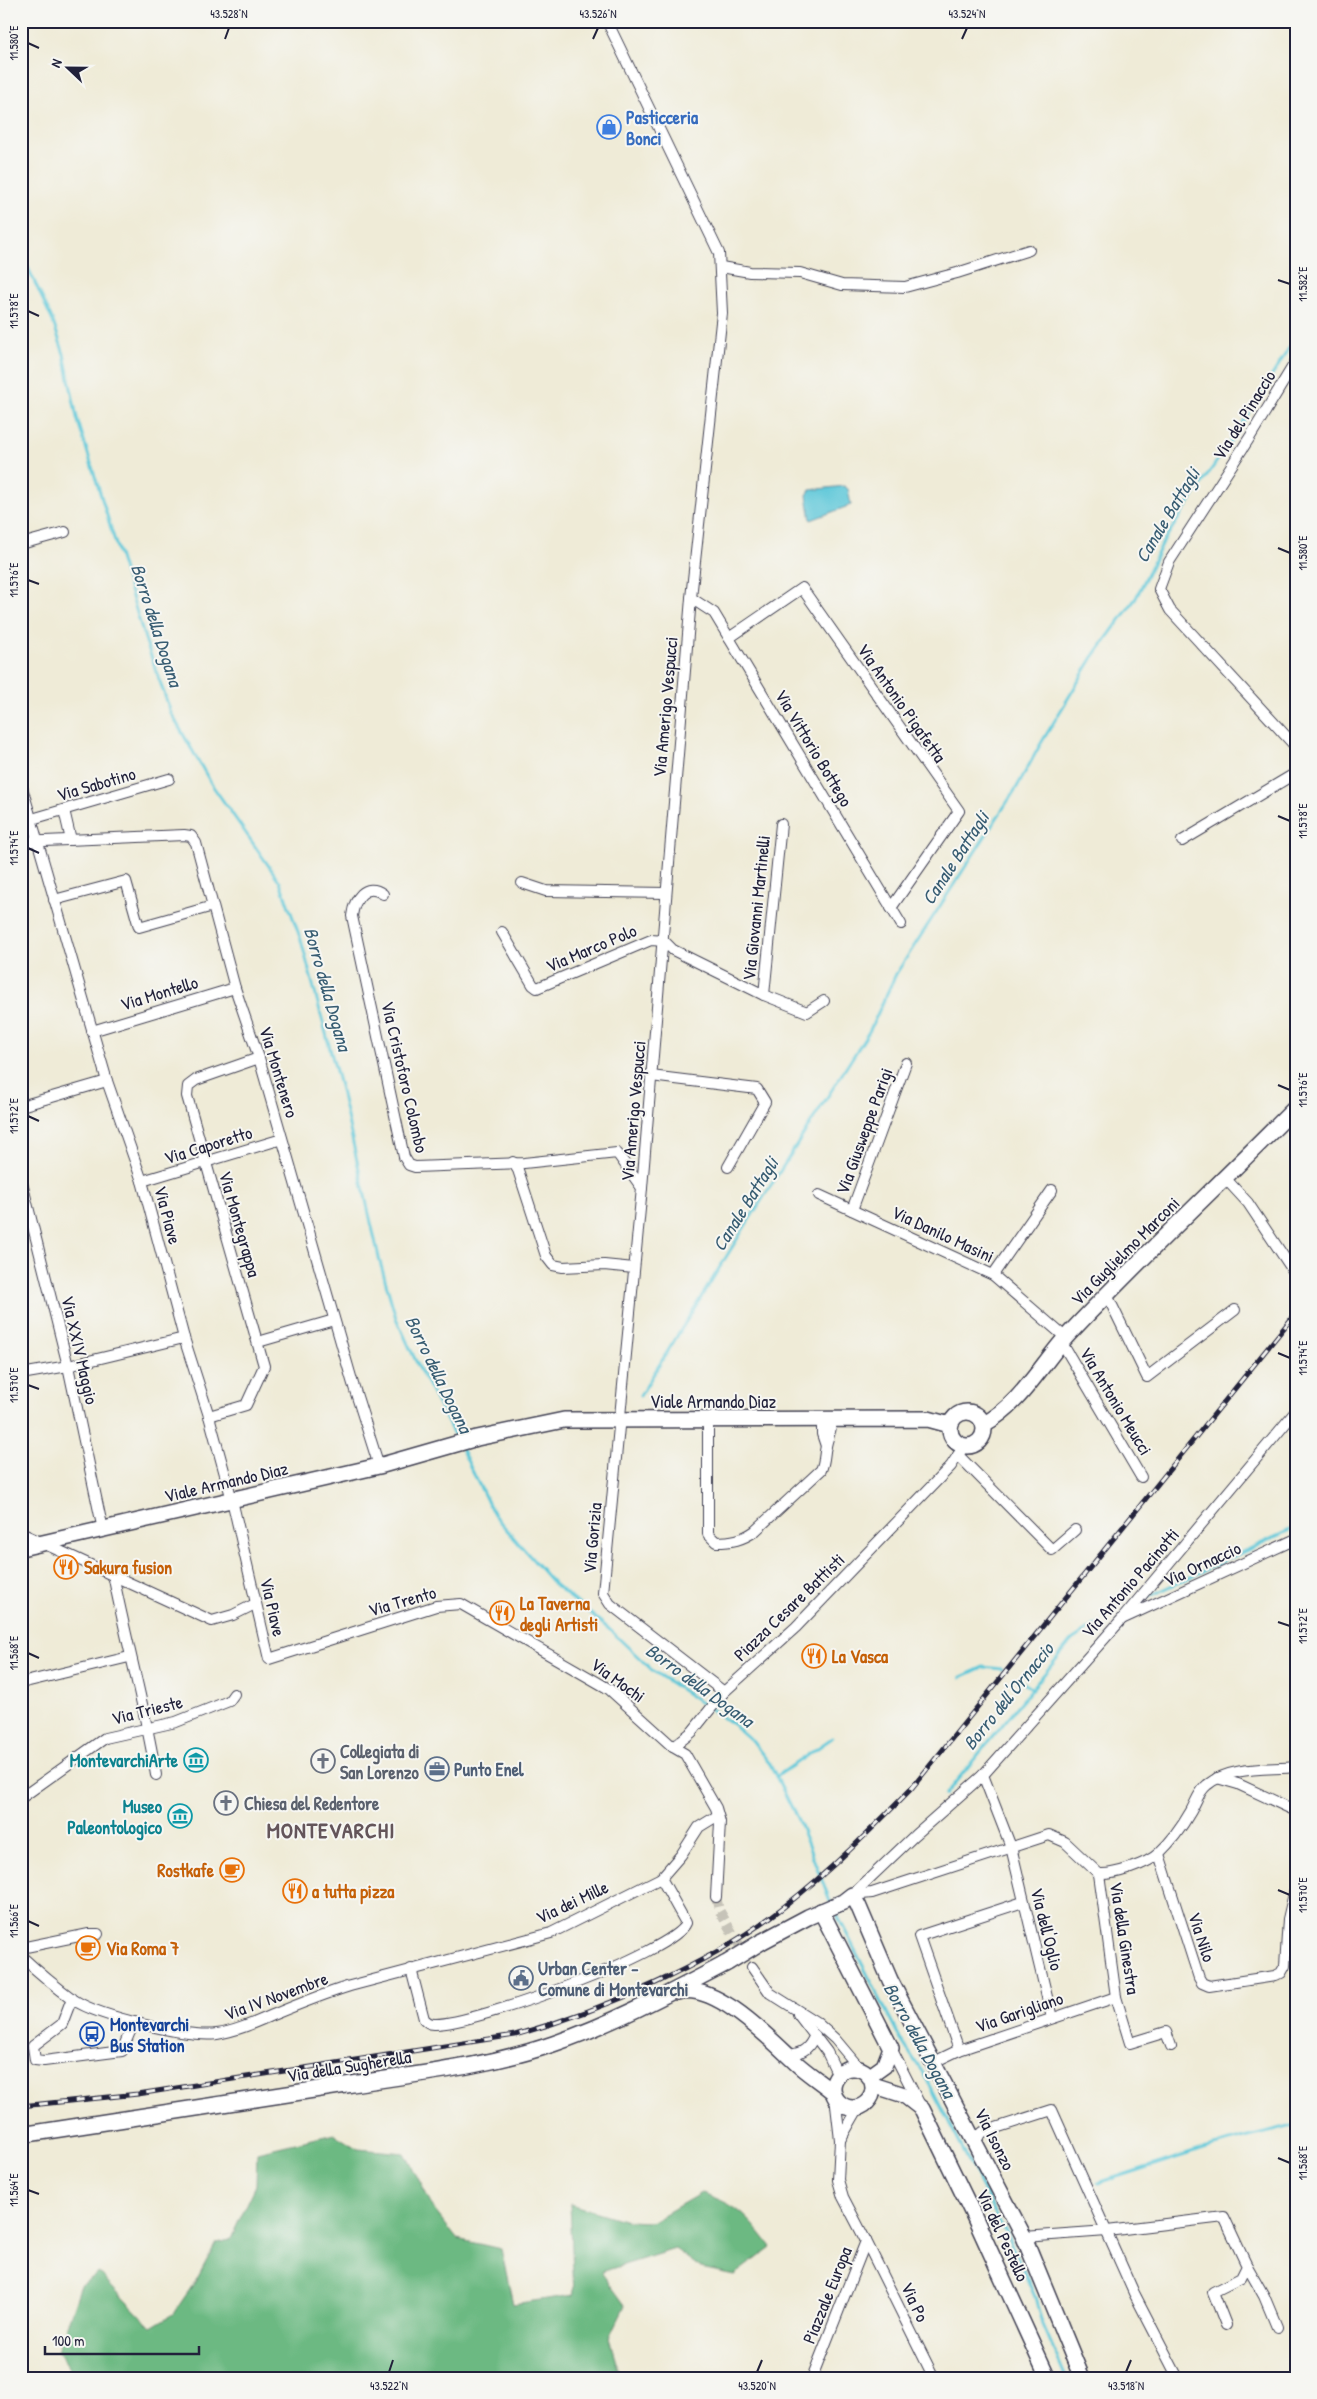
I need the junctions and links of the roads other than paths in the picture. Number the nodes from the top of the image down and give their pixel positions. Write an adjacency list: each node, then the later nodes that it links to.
1 (608, 21): 3 (street, Via Amerigo Vespucci)
2 (1029, 250): 3 (street)
3 (721, 267): 7 (street, Via Amerigo Vespucci)
4 (1296, 361): 9 (street, Via del Pinaccio)
5 (65, 532): 6 (street)
6 (21, 544)
7 (691, 598): 8 (street, Via Vittorio Bottego); 21 (street, Via Amerigo Vespucci)
8 (729, 638): 25 (street, Via Vittorio Bottego); 25 (street, Via Antonio Pigafetta)
9 (1296, 746)
10 (1296, 774): 18 (street)
11 (169, 779): 13 (street, Via Sabotino)
12 (21, 784): 14 (street, Via Piave)
13 (64, 810): 14 (street, Via Sabotino); 16 (street)
14 (32, 819): 17 (street, Via Piave)
15 (781, 824): 30 (street, Via Giovanni Martinelli)
16 (71, 840): 17 (street, Via Montenero); 24 (street, Via Montenero)
17 (38, 841): 19 (street, Via Montenero); 23 (street, Via Piave)
18 (1182, 841)
19 (21, 842)
20 (522, 884): 21 (street)
21 (666, 893): 28 (street, Via Amerigo Vespucci)
22 (383, 894): 40 (street, Via Cristoforo Colombo)
23 (54, 900): 24 (street); 32 (street, Via Piave)
24 (213, 906): 29 (street, Via Montenero)
25 (891, 908): 26 (street, Via Vittorio Bottego)
26 (901, 924)
27 (502, 932): 28 (street, Via Marco Polo)
28 (664, 941): 30 (street); 35 (street, Via Amerigo Vespucci)
29 (235, 988): 32 (street, Via Montello); 33 (street, Via Montenero)
30 (764, 996): 31 (street)
31 (824, 1002)
32 (92, 1031): 36 (street, Via Piave)
33 (259, 1058): 39 (street, Via Montenero); 41 (street, Via Montegrappa)
34 (906, 1063): 49 (street, Via Giusweppe Parigi)
35 (651, 1076): 42 (street); 46 (street, Via Amerigo Vespucci)
36 (107, 1081): 37 (street); 45 (street, Via Piave)
37 (21, 1106)
38 (1296, 1107): 43 (street, Via Guglielmo Marconi)
39 (282, 1139): 41 (street, Via Caporetto); 55 (street, Via Montenero)
40 (513, 1162): 46 (street, Via Cristoforo Colombo); 50 (street)
41 (206, 1163): 45 (street, Via Caporetto); 58 (street, Via Montegrappa)
42 (728, 1167)
43 (1225, 1178): 52 (street); 53 (street, Via Guglielmo Marconi)
44 (21, 1179): 59 (street, Via XXIV Maggio)
45 (142, 1181): 56 (street, Via Piave)
46 (642, 1188): 50 (street, Via Amerigo Vespucci)
47 (1052, 1190): 51 (street)
48 (819, 1195): 49 (street, Via Danilo Masini)
49 (852, 1210): 51 (street, Via Danilo Masini)
50 (634, 1268): 65 (street, Via Amerigo Vespucci)
51 (993, 1275): 57 (street, Via Danilo Masini)
52 (1296, 1275)
53 (1107, 1295): 54 (street); 57 (street, Via Guglielmo Marconi)
54 (1234, 1310)
55 (334, 1320): 58 (street); 69 (street, Via Montenero)
56 (184, 1338): 59 (street); 62 (street, Via Piave)
57 (1064, 1340): 67 (street, Via Guglielmo Marconi); 70 (street, Via Antonio Meucci)
58 (258, 1342): 62 (street, Via Montegrappa)
59 (68, 1366): 60 (street); 72 (street, Via XXIV Maggio)
60 (21, 1374)
61 (1296, 1411): 80 (street, Via Antonio Pacinotti)
62 (209, 1416): 71 (street, Via Piave)
63 (708, 1419): 64 (street, Viale Armando Diaz); 64 (street); 65 (street, Viale Armando Diaz)
64 (827, 1419): 66 (street, Viale Armando Diaz)
65 (619, 1420): 69 (street, Viale Armando Diaz); 85 (street, Via Gorizia)
66 (950, 1424): 67 (street); 68 (street)
67 (984, 1424): 68 (street)
68 (961, 1450): 73 (street); 85 (street, Piazza Cesare Battisti)
69 (379, 1466): 71 (street, Viale Armando Diaz)
70 (1142, 1477)
71 (232, 1500): 72 (street, Viale Armando Diaz); 79 (street, Via Piave)
72 (102, 1530): 76 (street, Viale Armando Diaz)
73 (1075, 1530)
74 (21, 1532): 76 (street)
75 (1296, 1539): 80 (street, Via Ornaccio)
76 (44, 1543): 77 (street, Viale Armando Diaz); 78 (street)
77 (21, 1548)
78 (112, 1574): 79 (street); 82 (street)
79 (255, 1604): 83 (street, Via Piave)
80 (1122, 1619): 93 (street, Via Antonio Pacinotti)
81 (537, 1646): 83 (street, Via Trento); 89 (street, Via Mochi)
82 (129, 1657): 84 (street); 87 (street)
83 (268, 1659)
84 (21, 1683)
85 (724, 1692): 88 (street)
86 (234, 1694): 87 (street, Via Trieste)
87 (148, 1729): 92 (street); 95 (street, Via Trieste)
88 (692, 1732): 89 (street); 90 (street)
89 (674, 1747): 90 (street, Via Mochi)
90 (686, 1754): 97 (street)
91 (1296, 1767): 94 (street)
92 (156, 1775)
93 (983, 1775): 98 (street, Via dell'Oglio); 104 (street, Via Antonio Pacinotti)
94 (1217, 1778): 96 (street); 99 (street)
95 (21, 1798)
96 (1296, 1811)
97 (718, 1816): 101 (street, Via dei Mille); 103 (street)
98 (1011, 1848): 100 (street, Via della Ginestra); 104 (street, Via della Ginestra); 105 (street, Via dell'Oglio)
99 (1158, 1854): 100 (street); 102 (street, Via Nilo)
100 (1099, 1874): 114 (street, Via della Ginestra)
101 (661, 1878): 112 (street, Via dei Mille); 112 (street)
102 (1296, 1886)
103 (716, 1897)
104 (848, 1899): 106 (street, Via della Sugherella); 125 (street, Via Isonzo)
105 (1023, 1902): 118 (street, Via dell'Oglio); 123 (street)
106 (825, 1910): 110 (street, Via della Sugherella, bridge); 122 (street, Via del Pestello)
107 (98, 1934): 108 (street)
108 (21, 1948)
109 (21, 1956): 115 (street, Via IV Novembre)
110 (723, 1965): 113 (street, Via della Sugherella); 116 (street)
111 (752, 1967): 117 (street)
112 (411, 1969): 119 (street, Via IV Novembre)
113 (671, 1994): 116 (street, Via della Sugherella); 129 (street, Via della Sugherella)
114 (1116, 1997): 118 (street, Via Garigliano); 121 (street, Via della Ginestra)
115 (72, 1998): 119 (street, Via IV Novembre); 119 (street)
116 (718, 1999): 124 (street, Via della Sugherella)
117 (794, 2009): 120 (street, Piazzale Europa); 127 (street)
118 (1052, 2018): 123 (street, Via Garigliano)
119 (134, 2022)
120 (815, 2034): 124 (street); 126 (street, Piazzale Europa)
121 (1171, 2046)
122 (891, 2048): 127 (street); 128 (street, Via del Pestello)
123 (959, 2050): 125 (street, Via Garigliano)
124 (789, 2055): 126 (street, Via della Sugherella)
125 (934, 2062): 131 (street, Via Isonzo)
126 (835, 2085): 127 (street); 127 (street, Via della Sugherella); 130 (street, Piazzale Europa)
127 (867, 2087): 128 (street); 130 (street, Piazzale Europa)
128 (922, 2109): 140 (street, Via del Pestello)
129 (21, 2135)
130 (840, 2140): 134 (street, Piazzale Europa)
131 (975, 2140): 132 (street); 133 (street, Via Isonzo)
132 (1107, 2231): 133 (street); 135 (street); 142 (street)
133 (1024, 2237): 141 (street, Via Isonzo)
134 (866, 2241): 138 (street, Piazzale Europa); 139 (street, Via Po)
135 (1247, 2266): 136 (street); 137 (street)
136 (1226, 2325)
137 (1277, 2327)
138 (812, 2378)
139 (934, 2378)
140 (1048, 2378)
141 (1082, 2378)
142 (1178, 2378)

